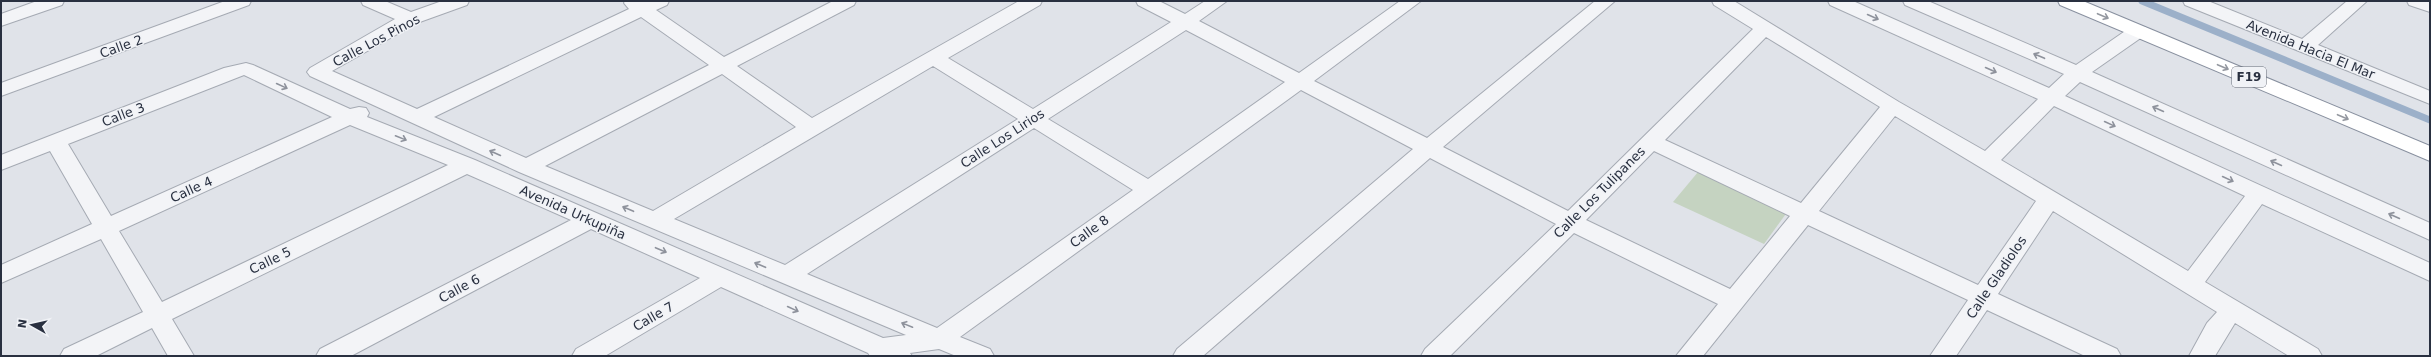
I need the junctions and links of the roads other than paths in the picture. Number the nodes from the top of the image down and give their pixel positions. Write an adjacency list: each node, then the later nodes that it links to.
1 (55, 1): 23 (street)
2 (242, 1): 33 (street, Calle 2)
3 (370, 1): 22 (street)
4 (460, 1): 22 (street, Calle Los Pinos)
5 (660, 1): 20 (street)
6 (847, 1): 29 (street)
7 (1033, 1): 28 (street)
8 (1145, 1): 24 (street)
9 (1218, 1): 24 (street, Calle Los Lirios)
10 (1412, 1): 32 (street, Calle 8)
11 (1606, 1): 45 (street)
12 (1721, 1): 25 (street)
13 (1837, 1): 34 (street, one-way to 34)
14 (1912, 1): 31 (street, one-way to 14)
15 (2067, 1): 26 (highway, F19, one-way to 26)
16 (2101, 1): 42 (highway, F19)
17 (2192, 1): 27 (street, Avenida Hacia El Mar)
18 (2358, 1): 27 (street)
19 (2416, 1): 21 (street)
20 (636, 5): 29 (street); 39 (street)
21 (2430, 6)
22 (410, 19): 36 (street, Calle Los Pinos)
23 (1, 20)
24 (1185, 22): 32 (street); 40 (street, Calle Los Lirios)
25 (1764, 28): 37 (street); 44 (street, Calle Los Tulipanes)
26 (2138, 31): 31 (street); 46 (highway, F19, one-way to 46)
27 (2305, 46): 35 (street, Avenida Hacia El Mar)
28 (933, 57): 40 (street); 41 (street)
29 (723, 65): 41 (street); 50 (street)
30 (246, 69): 38 (street, Avenida Urkupiña, one-way to 38); 43 (street, Calle 3)
31 (2078, 73): 34 (street); 59 (street, one-way to 31)
32 (1298, 81): 45 (street); 51 (street, Calle 8)
33 (1, 90)
34 (2051, 97): 47 (street); 52 (street, one-way to 52)
35 (2430, 98)
36 (380, 101): 38 (street, Calle 4); 39 (street)
37 (1892, 106): 47 (street); 54 (street)
38 (351, 118): 49 (street, Avenida Urkupiña, one-way to 49); 58 (street, Calle 4)
39 (415, 118): 50 (street, one-way to 39)
40 (1033, 118): 51 (street); 63 (street, Calle Los Lirios)
41 (811, 128): 56 (street)
42 (2430, 137)
43 (54, 141): 48 (street, Calle 3); 58 (street)
44 (1650, 142): 54 (street); 57 (street, Calle Los Tulipanes)
45 (1427, 149): 57 (street); 76 (street)
46 (2430, 154)
47 (1987, 161): 53 (street)
48 (1, 163)
49 (467, 165): 55 (street, Avenida Urkupiña); 68 (street, Calle 5)
50 (527, 167): 56 (street, one-way to 50)
51 (1148, 189): 69 (street, Calle 8)
52 (2259, 193): 60 (street); 64 (street)
53 (2049, 199): 64 (street); 65 (street, Calle Gladiolos)
54 (1805, 213): 65 (street); 66 (street)
55 (589, 220): 62 (street, Avenida Urkupiña, one-way to 62); 73 (street, Calle 6)
56 (655, 220): 63 (street, one-way to 56)
57 (1571, 222): 66 (street); 77 (street, Calle Los Tulipanes)
58 (106, 227): 61 (street, Calle 4); 68 (street)
59 (2430, 232)
60 (2430, 273)
61 (1, 275)
62 (721, 276): 70 (street, Avenida Urkupiña, one-way to 70); 74 (street, Calle 7)
63 (786, 276): 69 (street, one-way to 63)
64 (2191, 284): 67 (street)
65 (1981, 298): 79 (street, Calle Gladiolos); 80 (street)
66 (1735, 302): 78 (street)
67 (2232, 310): 81 (street); 82 (street)
68 (155, 315): 71 (street, Calle 5); 72 (street)
69 (940, 338): 70 (street, Calle 8); 75 (street)
70 (883, 354)
71 (73, 356)
72 (181, 356)
73 (329, 356)
74 (585, 356)
75 (981, 356)
76 (1186, 356)
77 (1434, 356)
78 (1689, 356)
79 (1943, 356)
80 (2108, 356)
81 (2202, 356)
82 (2309, 356)

